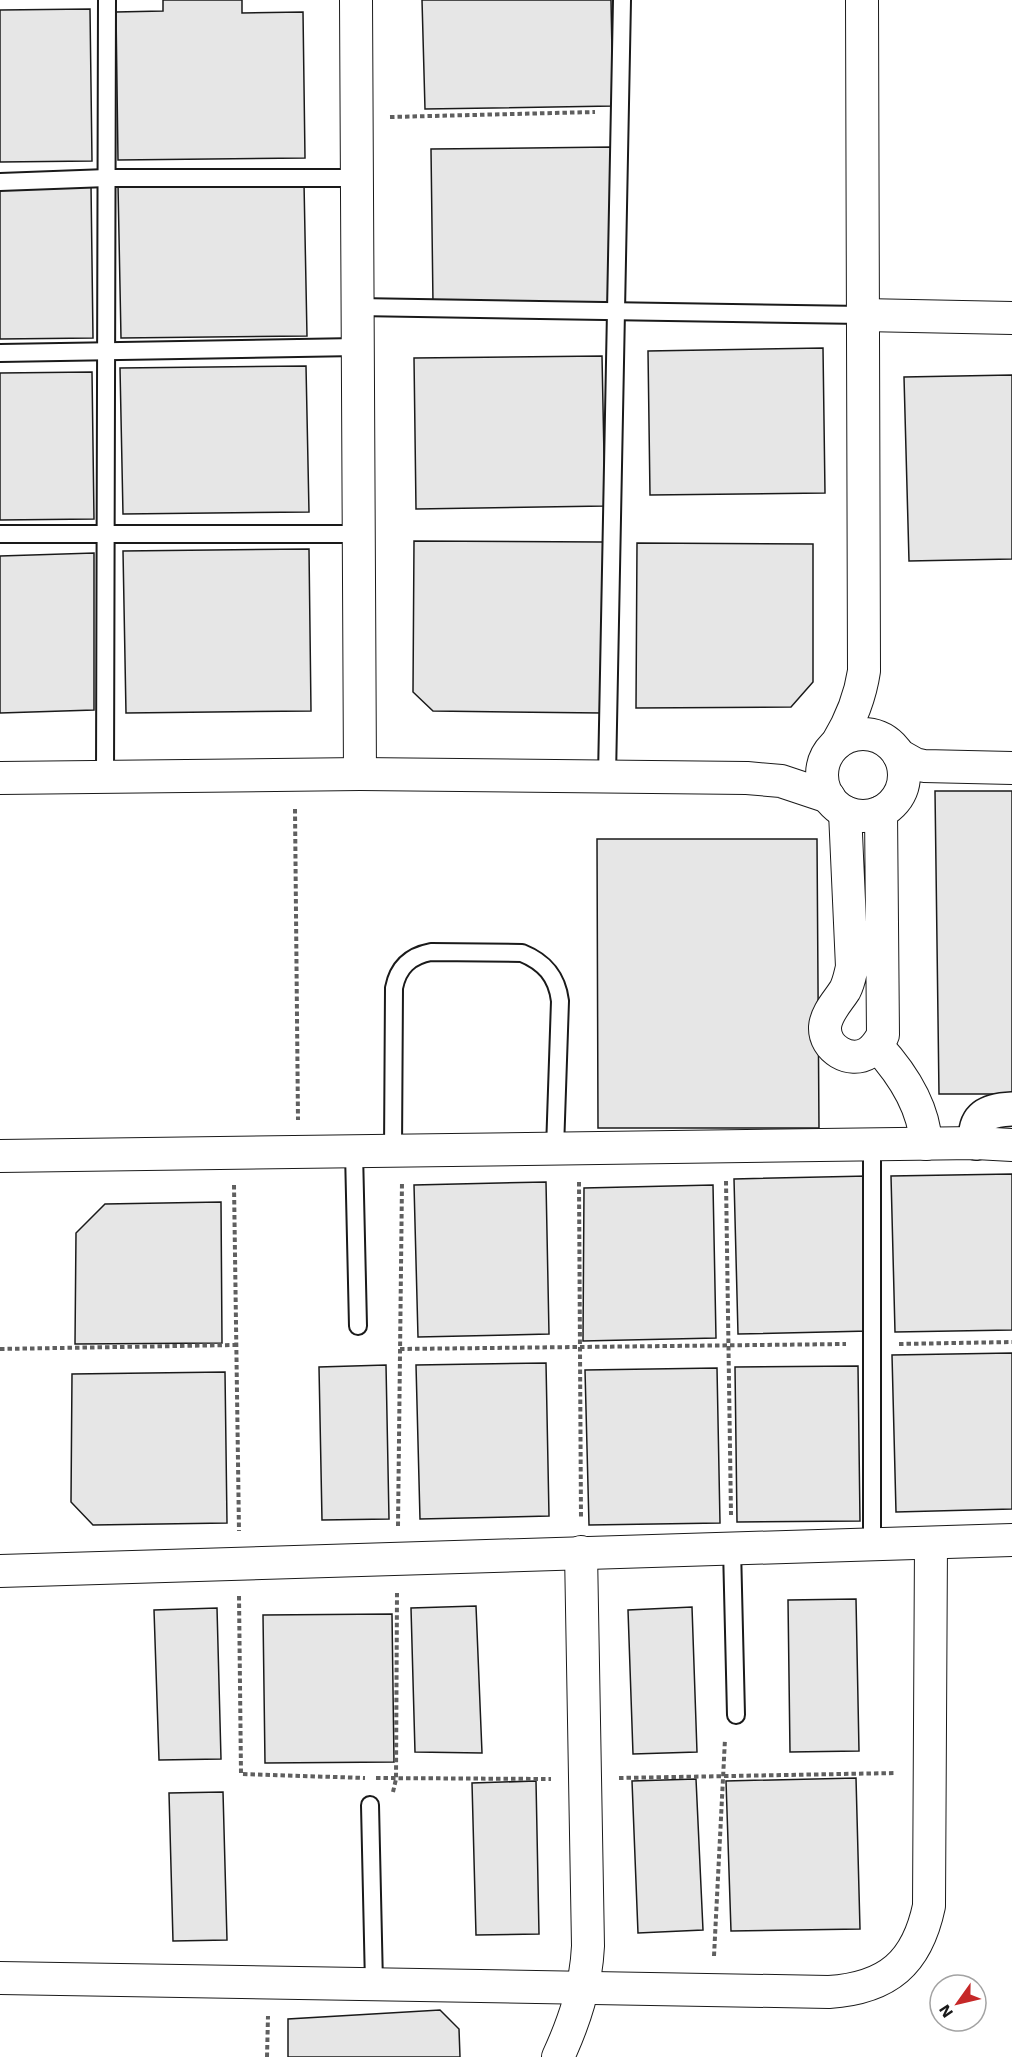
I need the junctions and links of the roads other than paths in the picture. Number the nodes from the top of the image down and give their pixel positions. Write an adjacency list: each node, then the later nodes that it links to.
1 (107, 0): 5 (lane)
2 (356, 0): 6 (street)
3 (622, 0): 9 (lane)
4 (862, 0): 10 (street)
5 (107, 178): 6 (lane); 7 (lane); 13 (lane)
6 (357, 178): 8 (street)
7 (0, 182)
8 (357, 307): 9 (lane); 12 (street)
9 (616, 311): 10 (lane); 23 (lane)
10 (863, 315): 11 (street); 18 (street)
11 (1012, 318)
12 (357, 347): 13 (lane); 17 (street)
13 (106, 352): 14 (lane); 16 (lane)
14 (0, 353)
15 (0, 534): 16 (lane)
16 (106, 534): 17 (lane); 24 (lane)
17 (358, 534): 22 (street)
18 (864, 672): 19 (street); 20 (street)
19 (834, 746): 20 (street); 25 (street); 27 (street)
20 (896, 751): 21 (street); 28 (street)
21 (1012, 768)
22 (360, 774): 23 (street); 24 (street)
23 (607, 777): 25 (street)
24 (105, 778): 26 (street)
25 (747, 778): 27 (street)
26 (3, 780)
27 (837, 805): 28 (street); 29 (street)
28 (882, 812): 29 (street)
29 (876, 1046): 33 (street)
30 (1012, 1109): 31 (highway)
31 (976, 1143): 33 (street); 34 (street)
32 (872, 1144): 33 (street); 35 (street); 42 (lane)
33 (926, 1144)
34 (1012, 1145)
35 (567, 1149): 36 (street); 36 (lane)
36 (398, 1151): 37 (street)
37 (354, 1152): 38 (street); 39 (lane)
38 (0, 1155)
39 (358, 1326)
40 (1012, 1540): 41 (street)
41 (931, 1543): 42 (street); 50 (street)
42 (872, 1545): 43 (street)
43 (732, 1548): 44 (street); 46 (lane)
44 (581, 1552): 45 (street); 50 (street)
45 (0, 1570)
46 (736, 1715)
47 (370, 1805): 49 (lane)
48 (0, 1978): 49 (street)
49 (374, 1984): 50 (street)
50 (584, 1987): 51 (street)
51 (558, 2057)

